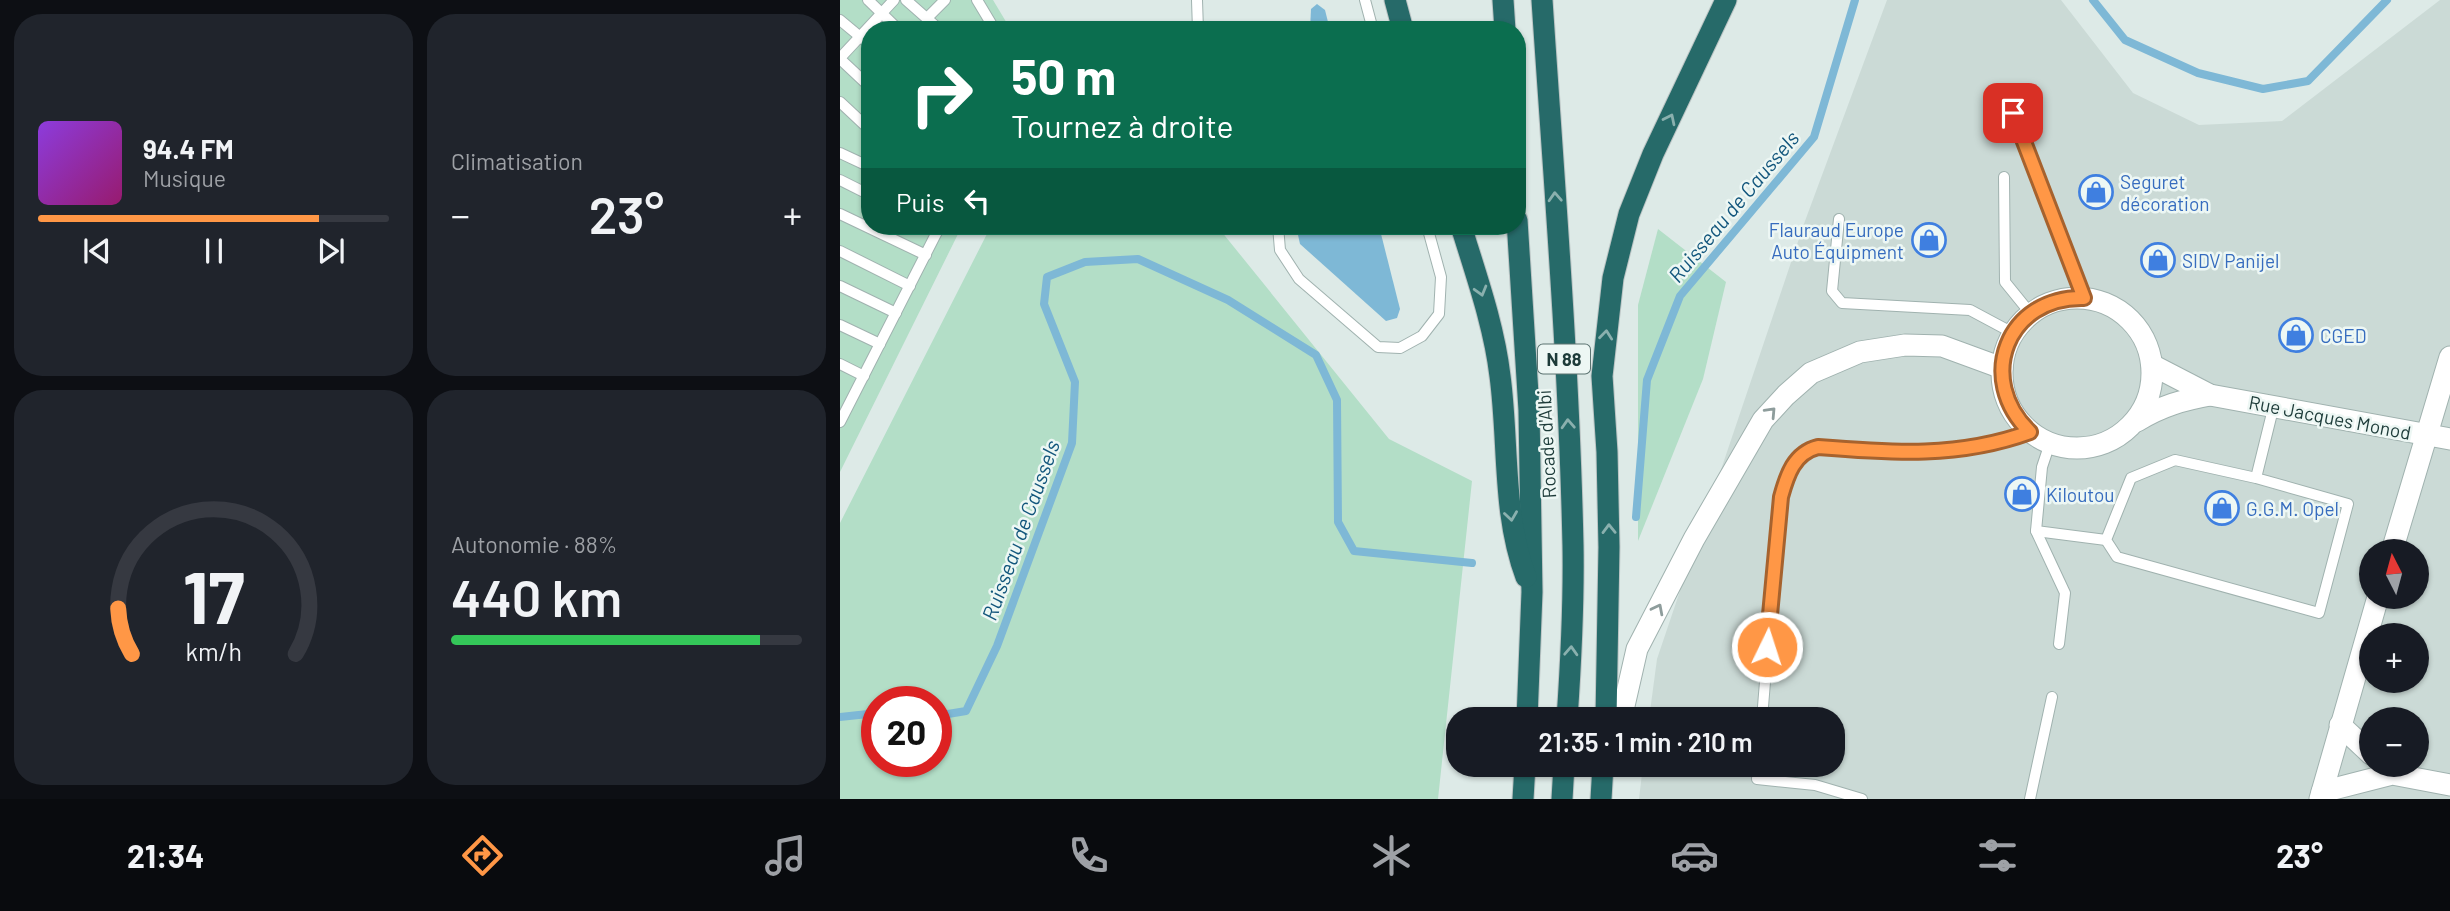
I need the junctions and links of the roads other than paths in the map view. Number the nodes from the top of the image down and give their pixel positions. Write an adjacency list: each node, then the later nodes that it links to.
1 (868, 0): 12 (lane)
2 (894, 0): 12 (lane)
3 (906, 0): 13 (lane)
4 (945, 0): 13 (lane)
5 (977, 0): 18 (lane)
6 (1197, 0): 19 (lane)
7 (1365, 0): 20 (lane)
8 (1395, 0): 21 (highway)
9 (1503, 0): 22 (highway)
10 (1542, 0): 76 (highway, Rocade d'Albi / N 88, one-way to 10)
11 (1726, 0): 77 (highway, one-way to 11)
12 (882, 13): 15 (lane); 16 (lane)
13 (927, 18): 17 (lane)
14 (840, 20): 23 (lane)
15 (874, 21)
16 (890, 21)
17 (930, 21)
18 (990, 21)
19 (1198, 21)
20 (1371, 21)
21 (1401, 21)
22 (1504, 21)
23 (860, 36): 24 (lane)
24 (840, 59): 25 (lane)
25 (861, 79)
26 (840, 102): 28 (lane)
27 (2013, 113): 47 (lane)
28 (861, 122)
29 (840, 153): 30 (lane)
30 (861, 163)
31 (2004, 177): 49 (lane)
32 (840, 180): 33 (lane)
33 (861, 190)
34 (840, 214): 36 (lane)
35 (1839, 219): 51 (lane)
36 (861, 224)
37 (884, 235): 44 (lane)
38 (936, 235): 44 (lane)
39 (1279, 235): 40 (lane)
40 (1429, 235)
41 (1464, 235): 71 (highway, one-way to 71)
42 (1518, 235): 71 (highway, Rocade d'Albi / N 88)
43 (840, 251): 46 (lane)
44 (926, 255): 46 (lane)
45 (840, 286): 48 (lane)
46 (910, 286): 48 (lane)
47 (2084, 298): 49 (street); 55 (street)
48 (896, 313): 52 (lane)
49 (2031, 314): 51 (street)
50 (840, 325): 52 (lane)
51 (2013, 333): 56 (street)
52 (880, 344): 57 (lane)
53 (2450, 357): 64 (street)
54 (840, 364): 57 (lane)
55 (2152, 365): 58 (street); 62 (street)
56 (2002, 368): 63 (street); 78 (street, one-way to 56)
57 (864, 376): 59 (lane)
58 (2210, 395): 60 (street, Rue Jacques Monod); 62 (street)
59 (844, 402): 61 (lane)
60 (2274, 405): 64 (street, Rue Jacques Monod); 67 (lane)
61 (840, 422)
62 (2132, 424): 66 (street)
63 (2030, 432): 66 (street); 79 (lane)
64 (2426, 435): 65 (street, Rue Jacques Monod); 69 (street)
65 (2450, 439)
66 (2050, 443): 68 (lane)
67 (2256, 478): 70 (lane); 70 (lane)
68 (2036, 531): 70 (lane); 73 (lane)
69 (2396, 539)
70 (2106, 540)
71 (1532, 592): 75 (highway, Rocade d'Albi / N 88)
72 (2374, 609): 80 (street)
73 (2059, 644)
74 (2052, 696): 95 (lane)
75 (1527, 707)
76 (1568, 707)
77 (1606, 707)
78 (1623, 707)
79 (1763, 707)
80 (2340, 725): 81 (street); 91 (street)
81 (2359, 743)
82 (1524, 777): 92 (highway)
83 (1563, 777): 93 (highway)
84 (1602, 777): 90 (highway)
85 (1611, 777): 90 (street)
86 (1758, 777): 94 (lane)
87 (2367, 777): 91 (street)
88 (2418, 777): 89 (street)
89 (2450, 785)
90 (1601, 795)
91 (2321, 796)
92 (1523, 799)
93 (1562, 799)
94 (1862, 799)
95 (2030, 799)

